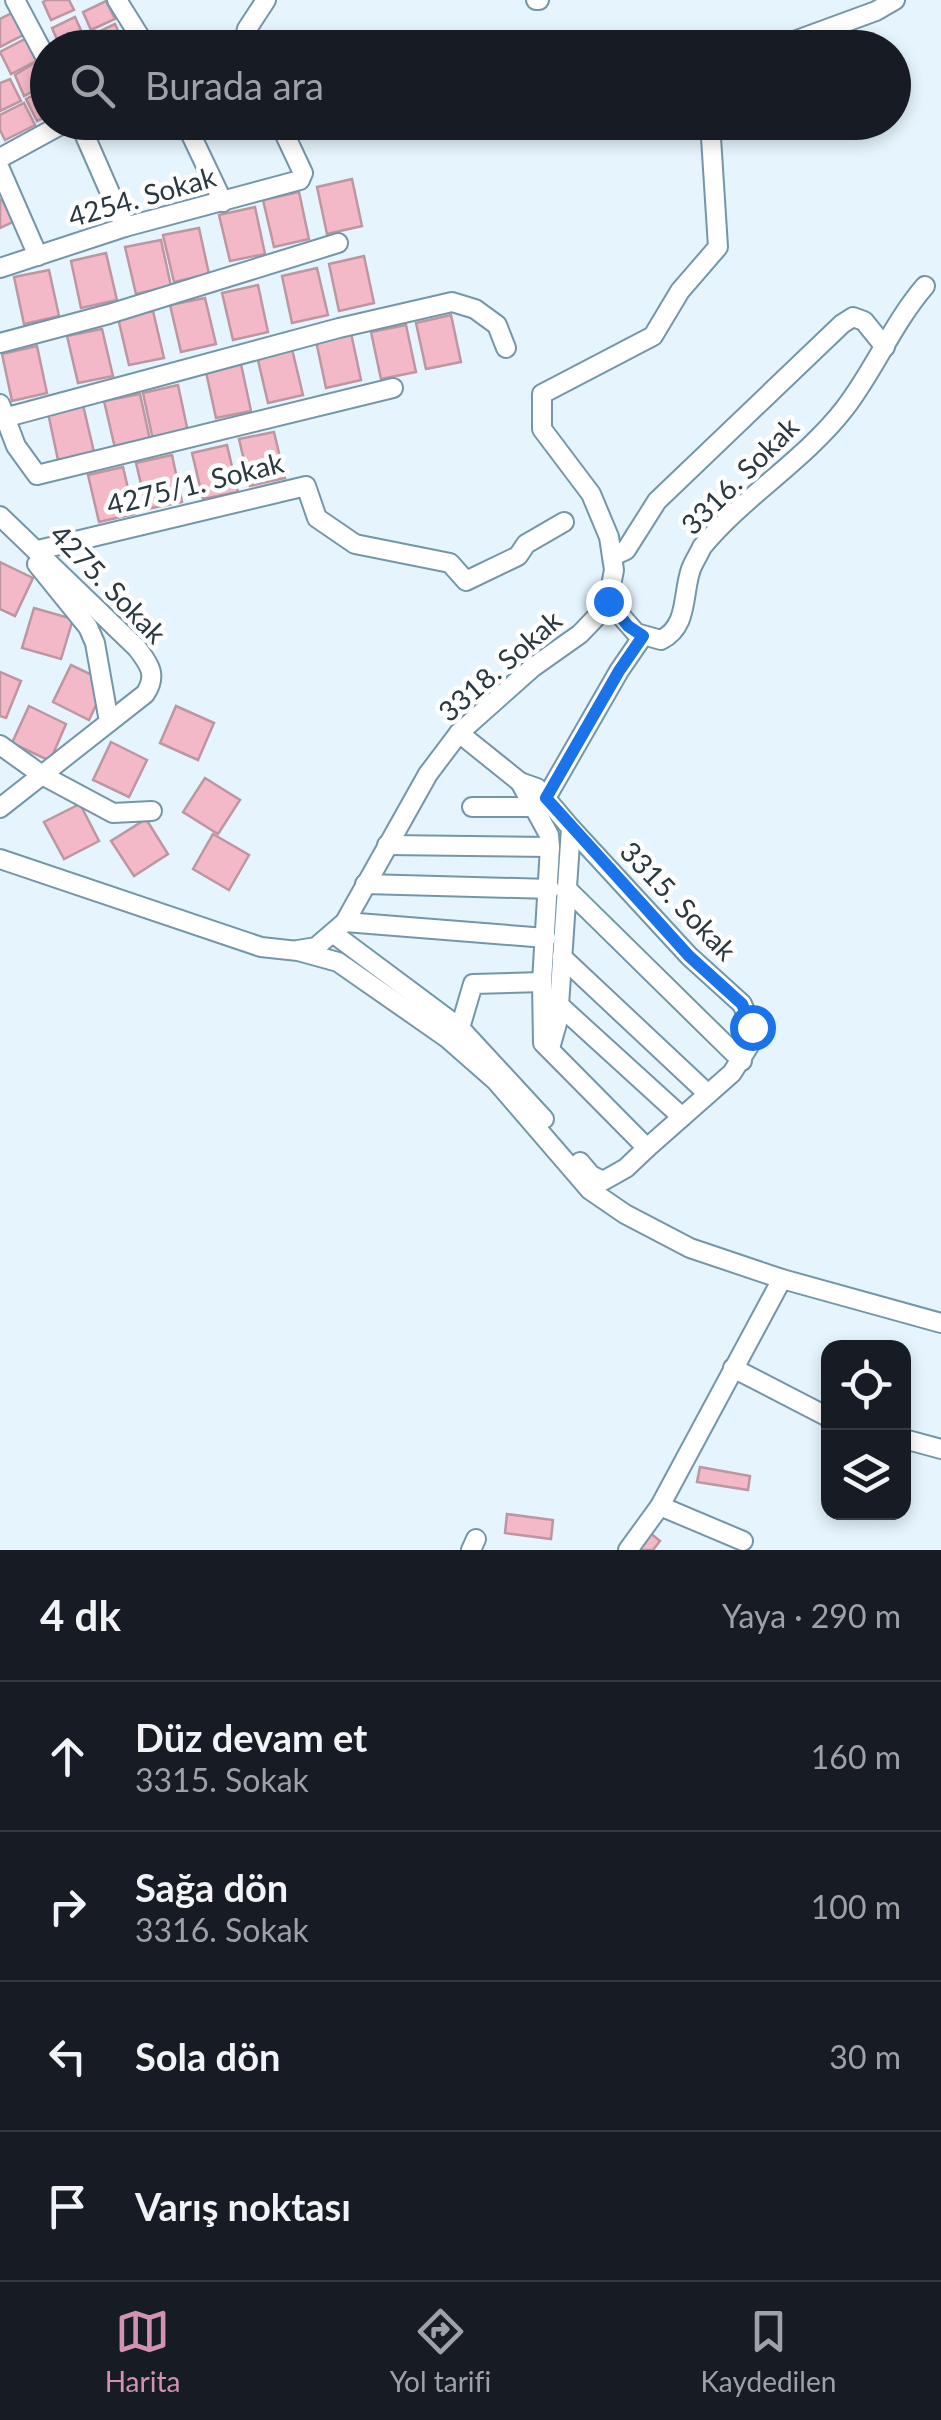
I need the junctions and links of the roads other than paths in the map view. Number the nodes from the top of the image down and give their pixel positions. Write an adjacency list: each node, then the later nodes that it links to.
1 (15, 0): 5 (street)
2 (117, 0): 6 (street)
3 (266, 0): 7 (street)
4 (895, 0): 8 (street)
5 (31, 30)
6 (135, 30)
7 (246, 30)
8 (826, 30)
9 (33, 140): 14 (street)
10 (87, 140): 17 (street)
11 (194, 140): 16 (street)
12 (288, 140): 16 (street, 4254. Sokak)
13 (711, 140): 30 (street)
14 (0, 158)
15 (0, 169): 19 (street)
16 (223, 202): 17 (street, 4254. Sokak)
17 (125, 227): 19 (street, 4254. Sokak)
18 (338, 243): 22 (street)
19 (38, 256): 20 (street, 4254. Sokak)
20 (0, 268)
21 (925, 286): 23 (street, 3316. Sokak)
22 (0, 343)
23 (884, 347): 30 (street); 32 (street, 3316. Sokak)
24 (506, 348): 26 (street)
25 (394, 388): 26 (street)
26 (1, 414)
27 (0, 519): 29 (street, 4275. Sokak); 33 (street)
28 (564, 522): 29 (street, 4275/1. Sokak)
29 (38, 550): 33 (street, 4275. Sokak)
30 (613, 556): 31 (street)
31 (608, 601): 32 (street); 34 (street, 3318. Sokak)
32 (643, 636): 37 (street, 3316. Sokak)
33 (108, 722): 36 (street, 4275. Sokak)
34 (459, 733): 37 (street, 3315. Sokak); 42 (street, 3318. Sokak)
35 (0, 744): 36 (street)
36 (42, 775): 39 (street, 4275. Sokak); 40 (street)
37 (539, 803): 38 (street); 41 (street, 3315. Sokak); 43 (street)
38 (472, 807)
39 (0, 808)
40 (152, 811)
41 (571, 828): 46 (street); 55 (street, 3315. Sokak)
42 (387, 844): 43 (street); 45 (street, 3318. Sokak)
43 (550, 847): 46 (street)
44 (0, 859): 49 (street)
45 (364, 884): 46 (street); 47 (street, 3318. Sokak)
46 (558, 889): 48 (street); 50 (street); 55 (street)
47 (340, 928): 48 (street); 49 (street); 53 (street)
48 (546, 938): 51 (street)
49 (298, 950): 59 (street)
50 (562, 957): 52 (street); 56 (street)
51 (542, 982): 53 (street); 54 (street)
52 (559, 1005): 54 (street); 57 (street)
53 (460, 1028): 58 (street)
54 (550, 1048): 58 (street)
55 (742, 1062): 56 (street)
56 (708, 1094): 57 (street)
57 (682, 1117): 58 (street)
58 (647, 1148)
59 (782, 1279): 60 (street); 61 (street)
60 (941, 1323)
61 (733, 1368): 62 (street); 65 (street)
62 (821, 1413)
63 (911, 1441): 64 (street)
64 (941, 1449)
65 (660, 1506): 66 (street); 67 (street)
66 (743, 1541)
67 (628, 1550)

